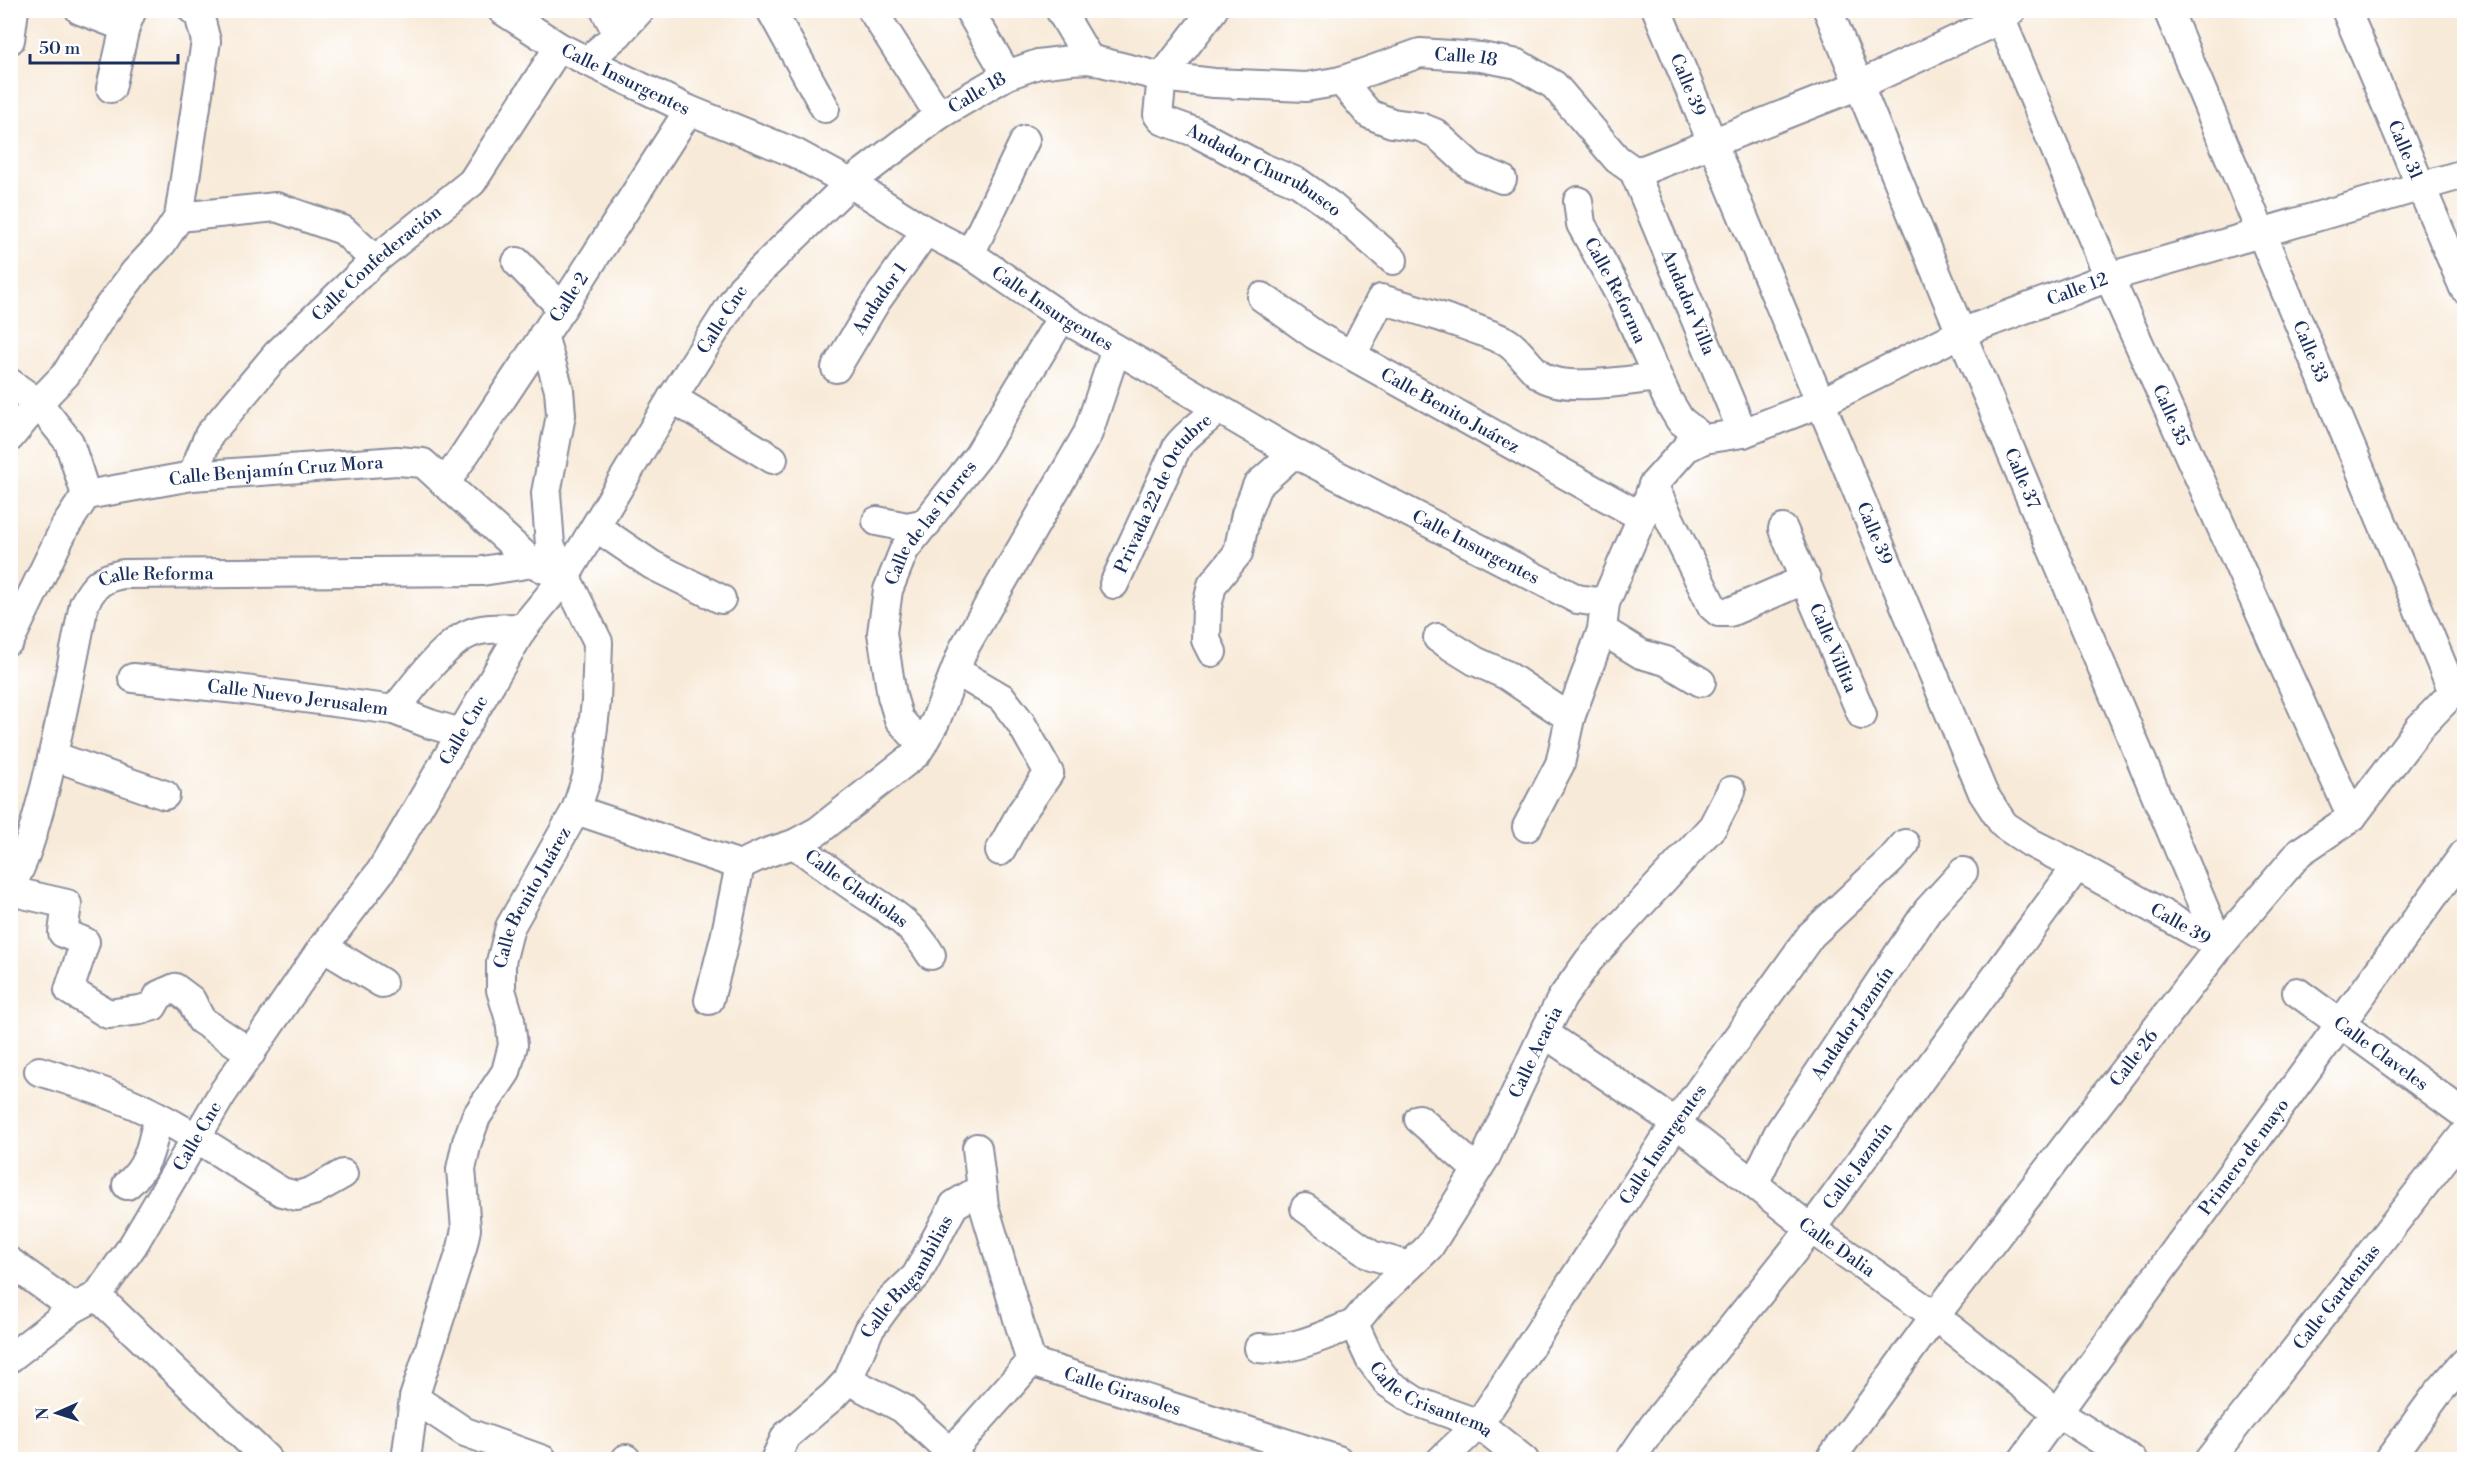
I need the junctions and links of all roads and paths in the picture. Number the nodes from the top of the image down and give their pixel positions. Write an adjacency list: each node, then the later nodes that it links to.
1 (14, 10): 18 (street)
2 (80, 10): 16 (street)
3 (193, 10): 38 (street)
4 (502, 10): 19 (street, Calle Insurgentes)
5 (640, 10): 17 (street)
6 (771, 10): 27 (street)
7 (872, 10): 29 (street)
8 (969, 10): 22 (street)
9 (1060, 10): 20 (street)
10 (1213, 10): 23 (street)
11 (1657, 10): 31 (street, Calle 39)
12 (1828, 10): 25 (street, Calle 37)
13 (2168, 10): 40 (street, Calle 33)
14 (2346, 10): 36 (street, Calle 31)
15 (2003, 13): 25 (street); 45 (street, Calle 35)
16 (129, 19): 26 (street)
17 (612, 22): 21 (street)
18 (10, 40)
19 (559, 47): 21 (street, Calle Insurgentes); 42 (street, Calle Confederación)
20 (1089, 59): 22 (street, Calle 18); 23 (street, Calle 18)
21 (587, 61): 28 (street, Calle Insurgentes)
22 (1007, 75): 29 (street, Calle 18)
23 (1162, 77): 24 (street, Calle 18); 43 (street, Andador Churubusco)
24 (1341, 81): 32 (street, Calle 18); 34 (street)
25 (1859, 85): 31 (street); 50 (street, Calle 37)
26 (111, 88)
27 (825, 108)
28 (689, 110): 35 (street, Calle Insurgentes); 48 (street, Calle 2)
29 (939, 115): 35 (street, Calle 18)
30 (1025, 140): 41 (street)
31 (1713, 143): 32 (street); 59 (street, Calle 39)
32 (1634, 171): 61 (street, Andador Villa)
33 (2464, 174): 36 (street, Calle 12)
34 (1502, 179)
35 (850, 183): 39 (street, Calle Insurgentes); 57 (street, Calle Cnc)
36 (2422, 187): 40 (street, Calle 12); 46 (street, Calle 31)
37 (1578, 201): 55 (street, Calle Reforma)
38 (179, 217): 42 (street); 58 (street)
39 (926, 231): 41 (street, Calle Insurgentes); 54 (street, Andador 1)
40 (2260, 233): 45 (street, Calle 12); 88 (street, Calle 33)
41 (970, 254): 49 (street, Calle Insurgentes)
42 (375, 260): 66 (street, Calle Confederación)
43 (1393, 260)
44 (517, 262): 48 (street)
45 (2109, 277): 50 (street, Calle 12); 98 (street, Calle 35)
46 (2464, 288)
47 (1262, 297): 53 (street, Calle Benito Juárez)
48 (562, 308): 51 (street, Calle 2)
49 (1062, 317): 52 (street, Calle Insurgentes); 72 (street, Calle de las Torres)
50 (1961, 333): 59 (street, Calle 12); 108 (street, Calle 37)
51 (543, 335): 67 (street, Calle 2); 76 (street, Calle Benito Juárez)
52 (1116, 349): 60 (street, Calle Insurgentes); 85 (street)
53 (1352, 355): 55 (street); 70 (street, Calle Benito Juárez)
54 (836, 368)
55 (1657, 377): 63 (street, Calle Reforma)
56 (10, 383): 58 (street)
57 (672, 398): 65 (street); 73 (street, Calle Cnc)
58 (38, 403): 62 (street); 69 (street)
59 (1820, 403): 61 (street, Calle 12); 105 (street, Calle 39)
60 (1218, 409): 64 (street, Calle Insurgentes); 78 (street, Privada 22 de Octubre)
61 (1743, 433): 63 (street, Calle 12)
62 (10, 437)
63 (1704, 439): 68 (street)
64 (1294, 453): 80 (street, Calle Insurgentes); 84 (street)
65 (773, 459)
66 (192, 476): 67 (street, Calle Benjamín Cruz Mora); 69 (street, Calle Benjamín Cruz Mora)
67 (445, 484): 75 (street, Calle Benjamín Cruz Mora)
68 (1653, 485): 70 (street); 77 (street)
69 (86, 495): 83 (street)
70 (1642, 516): 80 (street)
71 (878, 521): 72 (street)
72 (927, 523): 93 (street, Calle de las Torres)
73 (596, 527): 76 (street, Calle Cnc); 79 (street)
74 (1783, 530): 77 (street, Calle Villita)
75 (533, 563): 76 (street, Calle Benjamín Cruz Mora); 94 (street, Calle Reforma)
76 (566, 577): 81 (street, Calle Cnc); 97 (street, Calle Benito Juárez)
77 (1806, 579): 90 (street, Calle Villita)
78 (1114, 584)
79 (721, 599)
80 (1604, 616): 87 (street, Calle Insurgentes); 91 (street)
81 (522, 628): 89 (street); 92 (street, Calle Cnc)
82 (1438, 638): 91 (street)
83 (10, 640)
84 (1212, 652)
85 (956, 671): 93 (street); 102 (street)
86 (133, 678): 89 (street, Calle Nuevo Jerusalem)
87 (1701, 682)
88 (2459, 688): 98 (street, Calle 26)
89 (394, 710): 92 (street, Calle Nuevo Jerusalem)
90 (1862, 715)
91 (1570, 718): 99 (street)
92 (461, 733): 109 (street, Calle Cnc)
93 (922, 745): 100 (street)
94 (52, 756): 96 (street); 107 (street, Calle Reforma)
95 (1731, 791): 115 (street, Calle Acacia)
96 (165, 795)
97 (576, 810): 104 (street); 142 (street, Calle Benito Juárez)
98 (2352, 817): 108 (street, Calle 26)
99 (1527, 827)
100 (794, 843): 104 (street, Calle Gladiolas); 110 (street, Calle Gladiolas)
101 (1905, 844): 121 (street, Calle Insurgentes)
102 (1000, 852)
103 (2464, 855): 114 (street, Primero de mayo)
104 (740, 866): 113 (street)
105 (2077, 866): 108 (street, Calle 39); 131 (street, Calle Jazmín)
106 (1964, 872): 127 (street, Andador Jazmín)
107 (10, 889): 116 (street)
108 (2220, 946): 135 (street, Calle 26)
109 (323, 947): 111 (street); 116 (street, Calle Cnc)
110 (931, 955)
111 (382, 983)
112 (2297, 992): 114 (street, Calle Claveles)
113 (709, 1000)
114 (2340, 1025): 118 (street, Calle Claveles); 143 (street, Primero de mayo)
115 (1544, 1033): 121 (street, Calle Dalia); 125 (street, Calle Acacia)
116 (251, 1053): 123 (street, Calle Cnc)
117 (39, 1071): 119 (street)
118 (2464, 1114)
119 (158, 1118): 123 (street); 128 (street)
120 (1419, 1119): 125 (street)
121 (1676, 1123): 127 (street, Calle Dalia); 144 (street, Calle Insurgentes)
122 (2464, 1134): 157 (street, Calle Gardenias)
123 (196, 1139): 126 (street); 134 (street, Calle Cnc)
124 (977, 1148): 129 (street)
125 (1477, 1170): 133 (street, Calle Acacia)
126 (343, 1174)
127 (1754, 1184): 131 (street, Calle Dalia)
128 (128, 1185)
129 (982, 1188): 139 (street); 141 (street, Calle Bugambilias)
130 (1305, 1208): 133 (street)
131 (1810, 1228): 135 (street, Calle Dalia); 153 (street, Calle Jazmín)
132 (10, 1263): 134 (street)
133 (1409, 1266): 136 (street, Calle Acacia)
134 (85, 1302): 138 (street, Calle Cnc); 146 (street)
135 (1935, 1316): 143 (street, Calle Dalia); 154 (street, Calle 26)
136 (1354, 1324): 137 (street); 144 (street, Calle Crisantema)
137 (1258, 1348)
138 (10, 1358)
139 (1031, 1362): 145 (street); 150 (street, Calle Girasoles)
140 (2464, 1362): 158 (street)
141 (848, 1380): 145 (street); 149 (street)
142 (414, 1398): 147 (street, Calle Benito Juárez); 148 (street)
143 (2058, 1413): 155 (street, Primero de mayo); 156 (street, Calle Dalia)
144 (1479, 1424): 151 (street, Calle Insurgentes); 152 (street, Calle Crisantema)
145 (951, 1457)
146 (266, 1458)
147 (406, 1460)
148 (543, 1460)
149 (775, 1460)
150 (1338, 1460)
151 (1441, 1460)
152 (1524, 1460)
153 (1630, 1460)
154 (1830, 1460)
155 (2023, 1460)
156 (2132, 1460)
157 (2209, 1460)
158 (2389, 1460)

